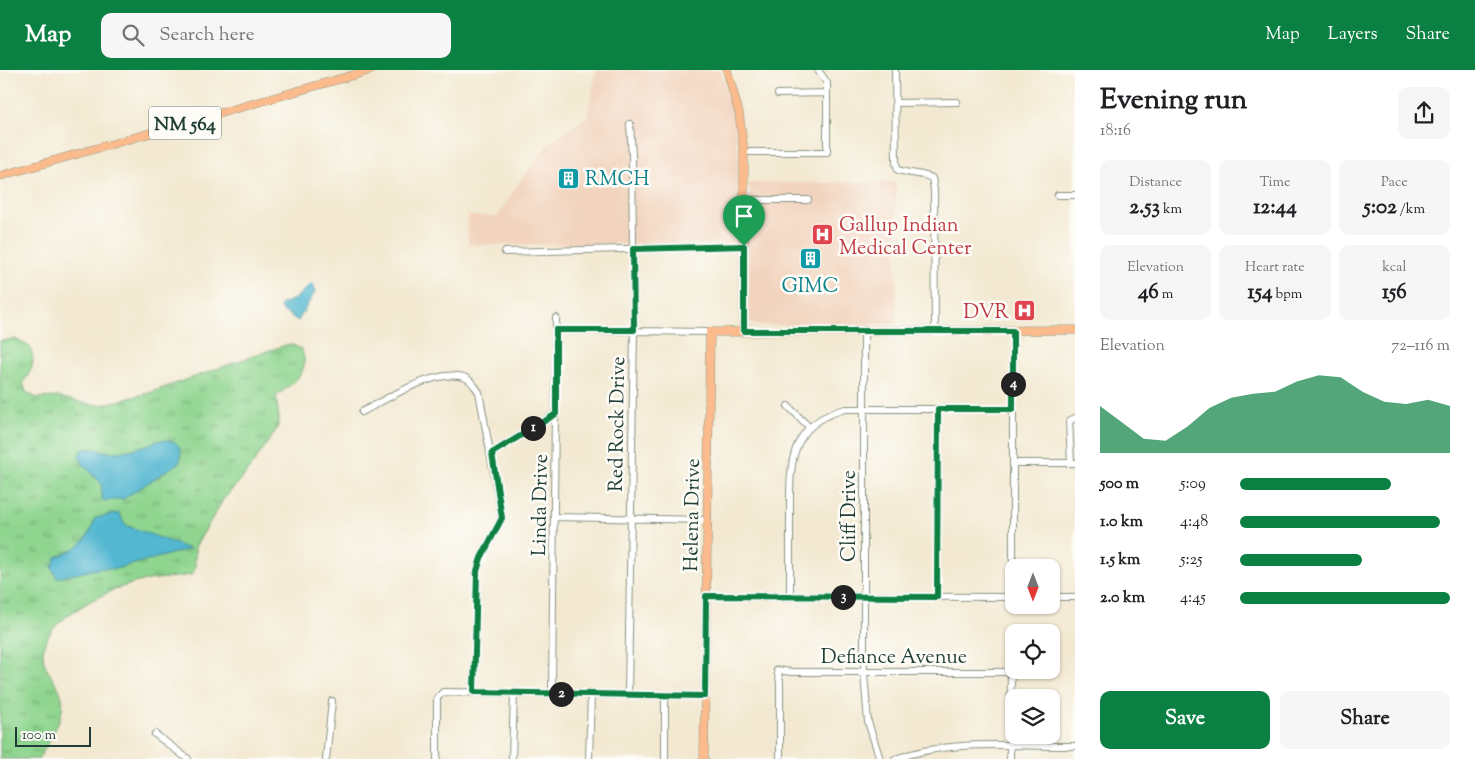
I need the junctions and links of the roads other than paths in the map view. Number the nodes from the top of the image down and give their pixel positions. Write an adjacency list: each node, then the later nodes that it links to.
1 (371, 70): 11 (main road, NM 564)
2 (727, 70): 10 (main road)
3 (818, 70): 5 (street)
4 (895, 70): 8 (street)
5 (827, 93): 6 (street); 10 (street)
6 (778, 94)
7 (957, 102): 8 (street)
8 (896, 103): 25 (street)
9 (630, 124): 17 (street, Red Rock Drive)
10 (744, 152): 14 (main road)
11 (0, 176)
12 (1058, 195): 13 (street)
13 (1075, 195)
14 (744, 200): 15 (street); 16 (main road)
15 (808, 200)
16 (744, 246): 17 (street); 24 (main road)
17 (633, 249): 18 (street); 21 (street, Red Rock Drive)
18 (506, 252)
19 (556, 318): 20 (street, Linda Drive)
20 (556, 330): 21 (street); 33 (street, Linda Drive)
21 (634, 330): 27 (street); 40 (street, Red Rock Drive)
22 (864, 330): 24 (main road); 25 (main road); 29 (street, Cliff Drive)
23 (1075, 330): 26 (main road)
24 (744, 331): 27 (main road)
25 (935, 331): 26 (main road)
26 (1013, 331): 31 (street)
27 (710, 332): 41 (main road, Helena Drive)
28 (788, 406): 35 (street)
29 (864, 408): 30 (street); 35 (street); 45 (street, Cliff Drive)
30 (938, 409): 31 (street); 46 (street)
31 (1013, 409): 37 (street)
32 (362, 412): 36 (street)
33 (556, 414): 36 (street); 39 (street, Linda Drive)
34 (1075, 418): 38 (street)
35 (809, 427): 44 (street)
36 (492, 453): 51 (street)
37 (1013, 463): 38 (street); 42 (street)
38 (1073, 463)
39 (555, 517): 40 (street); 53 (street, Linda Drive)
40 (631, 518): 41 (street); 55 (street, Red Rock Drive)
41 (707, 520): 43 (main road, Helena Drive)
42 (1013, 559)
43 (706, 596): 44 (street); 57 (main road, Helena Drive)
44 (790, 597): 45 (street)
45 (864, 597): 46 (street); 50 (street, Cliff Drive)
46 (937, 597): 47 (street)
47 (1005, 597)
48 (1060, 597): 49 (street)
49 (1075, 597)
50 (864, 673): 60 (street, Defiance Avenue); 69 (street, Defiance Avenue); 70 (street, Cliff Drive)
51 (474, 692): 52 (street); 64 (street)
52 (514, 693): 53 (street); 65 (street)
53 (552, 693): 54 (street)
54 (591, 694): 55 (street); 66 (street)
55 (628, 694): 56 (street)
56 (665, 696): 57 (street); 67 (street)
57 (705, 696): 68 (main road, Helena Drive)
58 (332, 701): 63 (street)
59 (155, 734): 62 (street)
60 (1010, 745): 61 (street); 71 (street); 72 (street)
61 (1075, 746)
62 (188, 759)
63 (326, 759)
64 (436, 759)
65 (512, 759)
66 (589, 759)
67 (665, 759)
68 (704, 759)
69 (780, 759)
70 (880, 759)
71 (895, 759)
72 (1010, 759)

